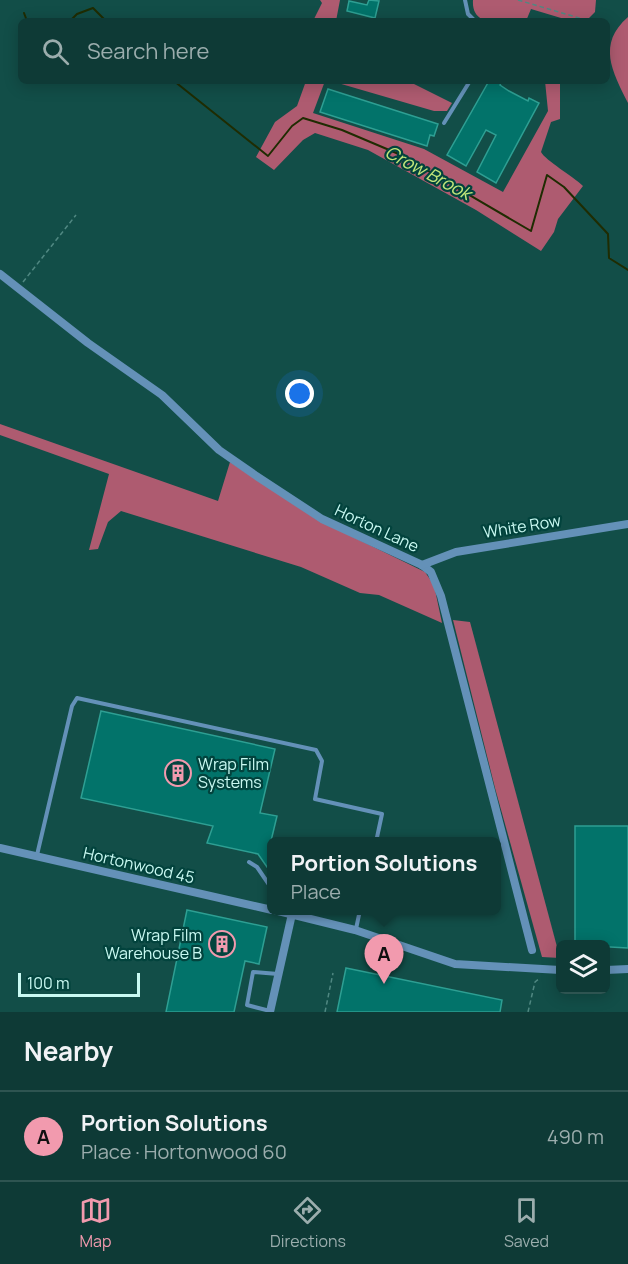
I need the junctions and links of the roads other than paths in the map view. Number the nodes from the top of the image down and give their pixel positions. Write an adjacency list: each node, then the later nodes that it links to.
1 (465, 0): 2 (lane)
2 (472, 18)
3 (468, 84): 4 (lane)
4 (444, 123)
5 (0, 274): 7 (street, Horton Lane)
6 (628, 524): 7 (street, White Row)
7 (422, 565): 18 (street, Horton Lane)
8 (377, 837): 10 (lane)
9 (0, 848): 10 (street, Hortonwood 45)
10 (37, 857): 13 (street, Hortonwood 45)
11 (249, 862): 12 (lane)
12 (267, 882)
13 (267, 909)
14 (291, 915): 22 (street)
15 (295, 915): 17 (street, Hortonwood 45)
16 (359, 915): 17 (lane)
17 (355, 930): 20 (street, Hortonwood 45)
18 (532, 950)
19 (628, 969): 21 (street)
20 (556, 970)
21 (610, 970)
22 (279, 974): 23 (street); 23 (lane)
23 (271, 1012)

